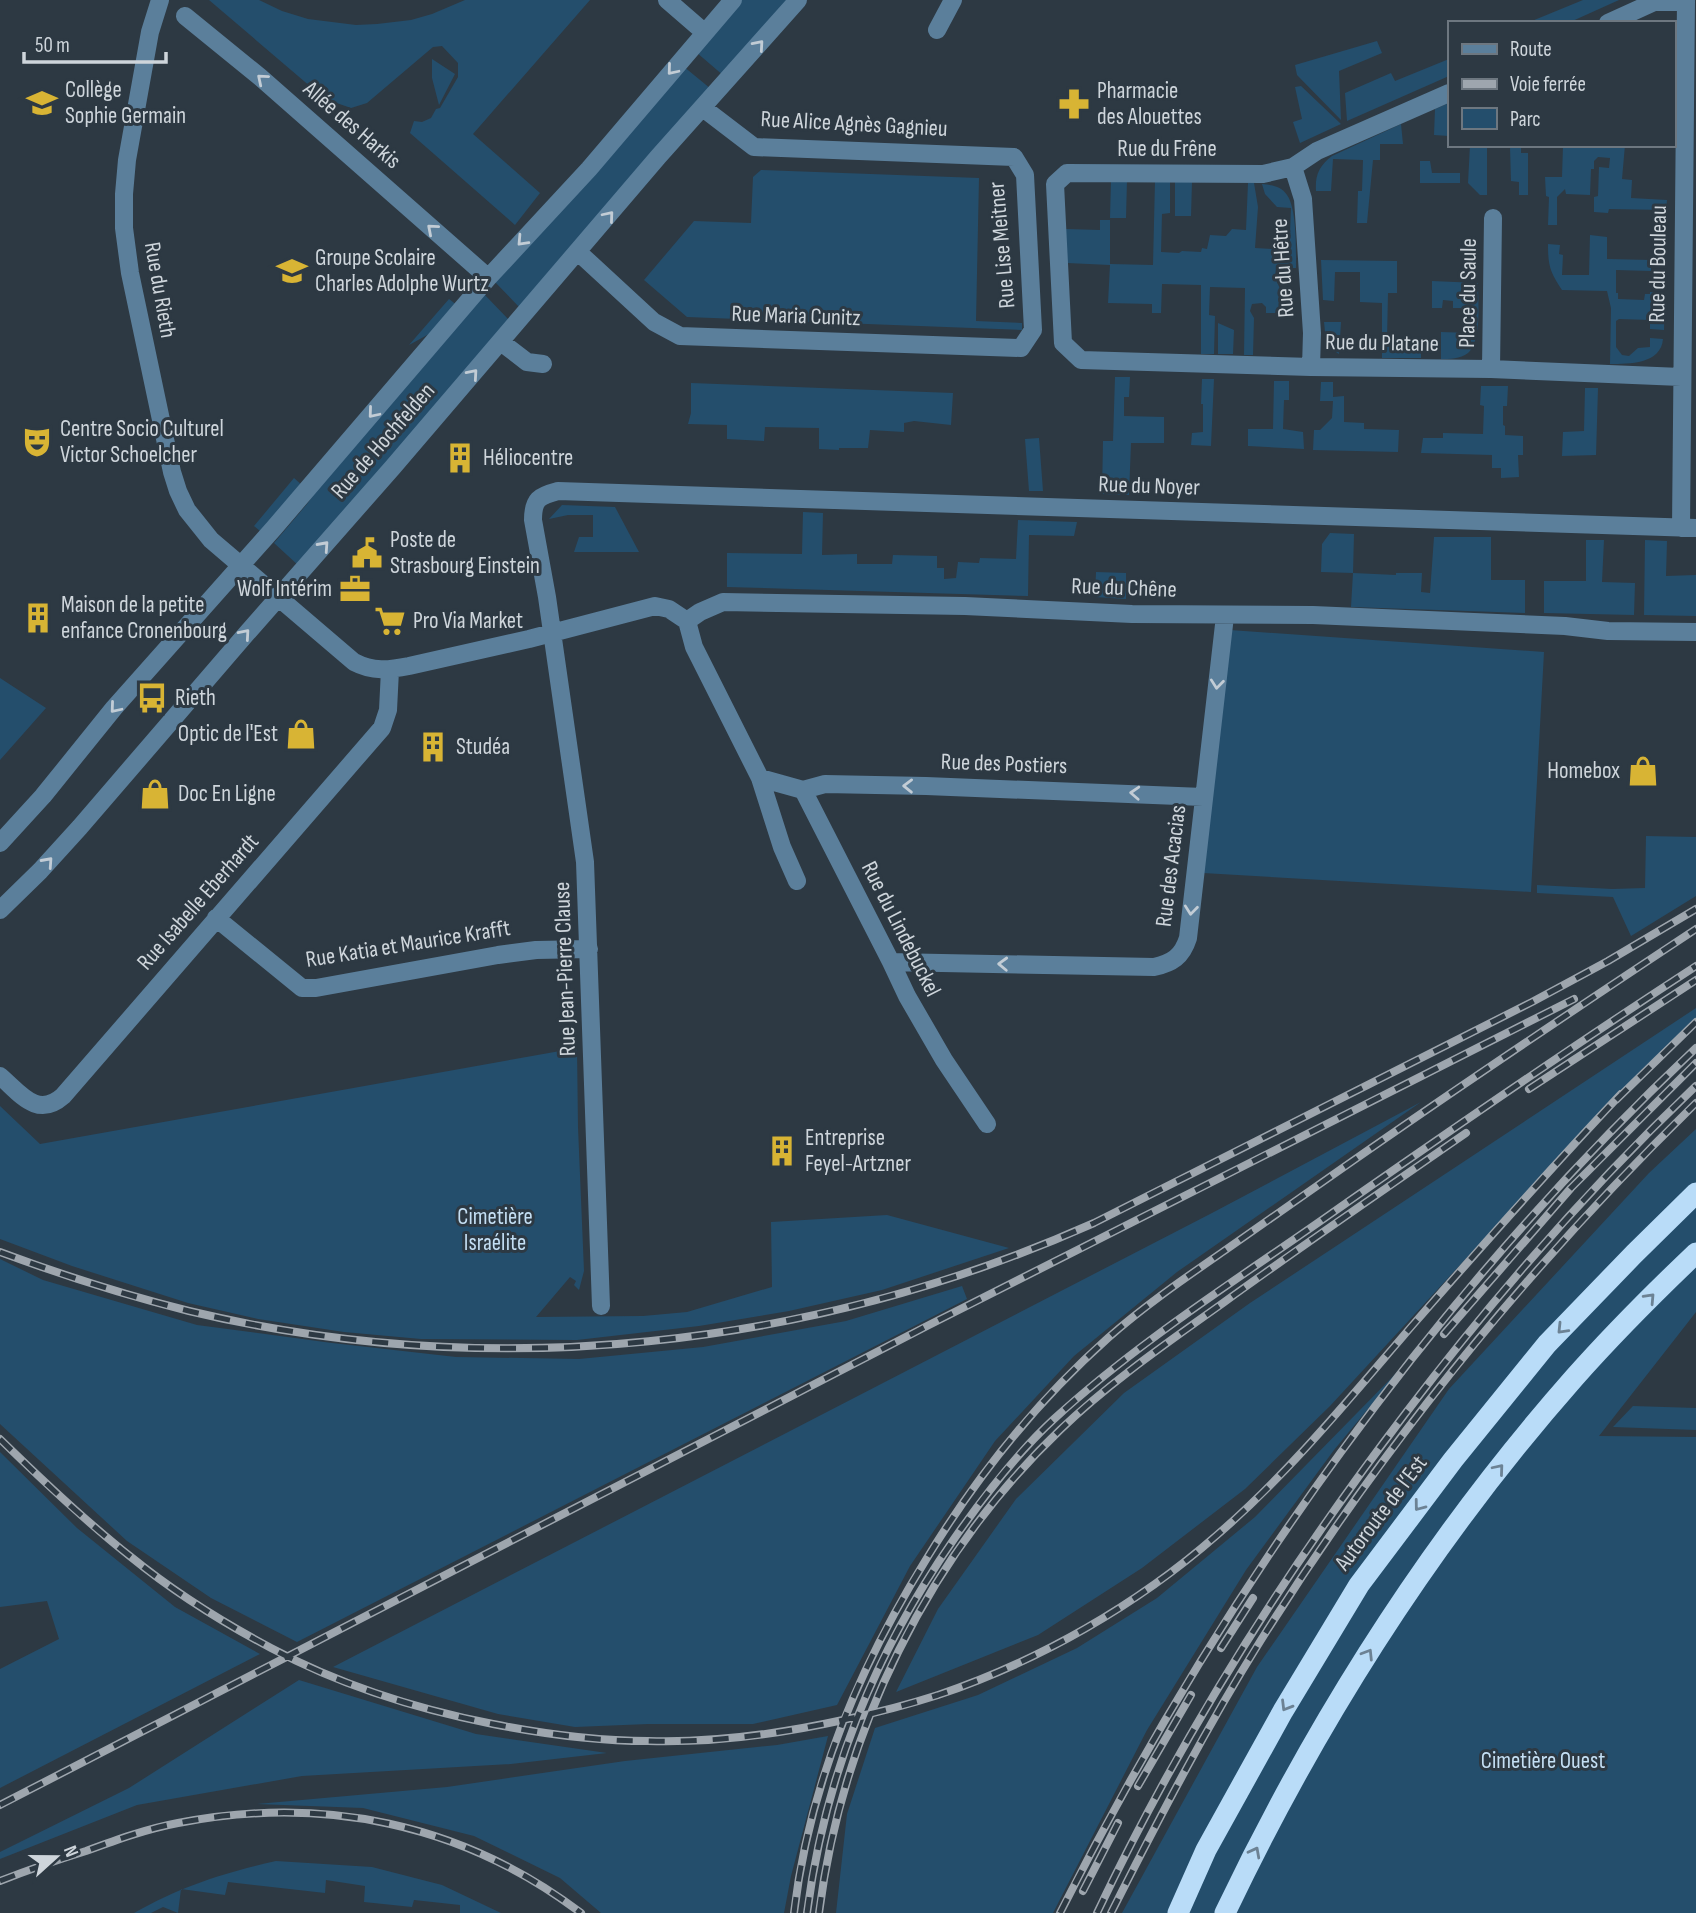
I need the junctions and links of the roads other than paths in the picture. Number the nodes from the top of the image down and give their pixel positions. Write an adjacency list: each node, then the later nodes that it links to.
1 (160, 0): 26 (street, Rue du Rieth)
2 (667, 0): 10 (street)
3 (733, 0): 10 (street, Rue de Hochfelden)
4 (798, 0): 12 (street, Rue de Hochfelden, one-way to 4)
5 (953, 0): 9 (street)
6 (1686, 1): 8 (street); 24 (street, Rue du Bouleau)
7 (185, 16): 17 (street, Allée des Harkis, one-way to 7)
8 (1612, 21)
9 (937, 30)
10 (704, 32): 26 (street, Rue de Hochfelden, one-way to 26)
11 (1448, 93): 14 (street, Rue du Frêne)
12 (703, 108): 13 (street, Rue Alice Agnès Gagnieu); 16 (street, Rue de Hochfelden, one-way to 12)
13 (1014, 157): 18 (street, Rue Lise Meitner)
14 (1293, 167): 20 (street, Rue du Frêne); 22 (street, Rue du Hêtre)
15 (1493, 218): 23 (street, Place du Saule)
16 (578, 252): 18 (street, Rue Maria Cunitz); 19 (street, Rue de Hochfelden)
17 (484, 274)
18 (1033, 330)
19 (500, 342): 21 (street); 27 (street, Rue de Hochfelden, one-way to 19)
20 (1081, 360): 22 (street, Rue du Platane)
21 (543, 364)
22 (1311, 367): 23 (street, Rue du Platane)
23 (1491, 369): 24 (street, Rue du Platane)
24 (1681, 377): 25 (street, Rue du Bouleau)
25 (1688, 528): 30 (street, Rue du Noyer)
26 (240, 565): 27 (street, Rue du Rieth); 36 (street, Rue de Hochfelden, one-way to 36)
27 (279, 597): 32 (street, Rue du Rieth); 38 (street, Rue de Hochfelden, one-way to 27)
28 (1225, 616): 29 (street, Rue du Chêne); 31 (street, Rue du Chêne); 35 (street, Rue des Acacias, one-way to 35)
29 (687, 621): 30 (street); 33 (street)
30 (556, 632): 32 (street); 40 (street, Rue Jean-Pierre Clause)
31 (1696, 632)
32 (390, 670): 39 (street, Rue Isabelle Eberhardt)
33 (760, 778): 34 (street); 37 (street)
34 (803, 790): 35 (street, Rue des Postiers, one-way to 34); 41 (street, Rue du Lindebuckel)
35 (1203, 797): 41 (street, Rue des Acacias, one-way to 41)
36 (0, 843)
37 (797, 880)
38 (0, 910)
39 (216, 918): 40 (street, Rue Katia et Maurice Krafft); 42 (street, Rue Isabelle Eberhardt)
40 (589, 948): 46 (street, Rue Jean-Pierre Clause)
41 (891, 962): 43 (street, Rue du Lindebuckel)
42 (0, 1076)
43 (987, 1124)
44 (1696, 1193): 47 (highway, Autoroute de l’Est, one-way to 47)
45 (1696, 1253): 48 (highway, one-way to 45)
46 (601, 1306)
47 (1178, 1913)
48 (1225, 1913)

